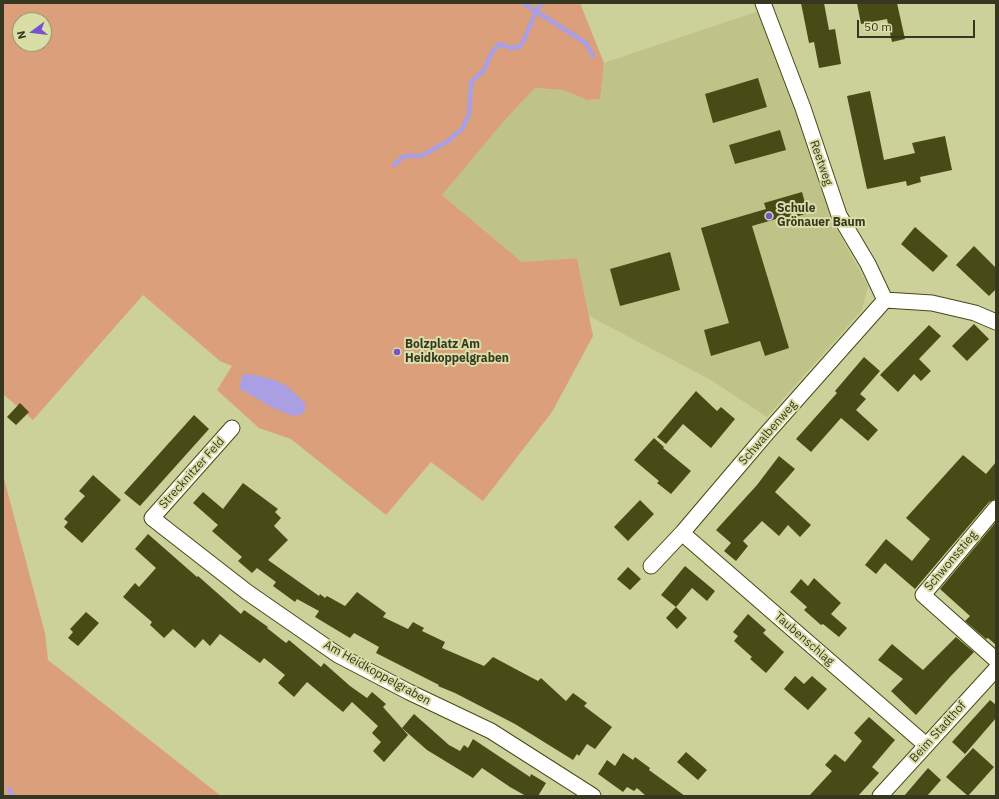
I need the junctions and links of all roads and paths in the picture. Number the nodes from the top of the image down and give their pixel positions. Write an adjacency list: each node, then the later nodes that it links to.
1 (763, 3): 2 (street, Reetweg)
2 (885, 300): 3 (street); 7 (street, Schwalbenweg)
3 (996, 322)
4 (232, 428): 6 (street, Strecknitzer Feld)
5 (996, 508): 9 (street, Schwonsstieg)
6 (152, 518): 12 (street, Am Heidkoppelgraben)
7 (682, 533): 8 (street, Schwalbenweg); 11 (street, Taubenschlag)
8 (651, 566)
9 (996, 660)
10 (996, 669): 11 (street, Beim Stadthof)
11 (926, 745): 13 (street, Beim Stadthof)
12 (593, 796)
13 (880, 796)

